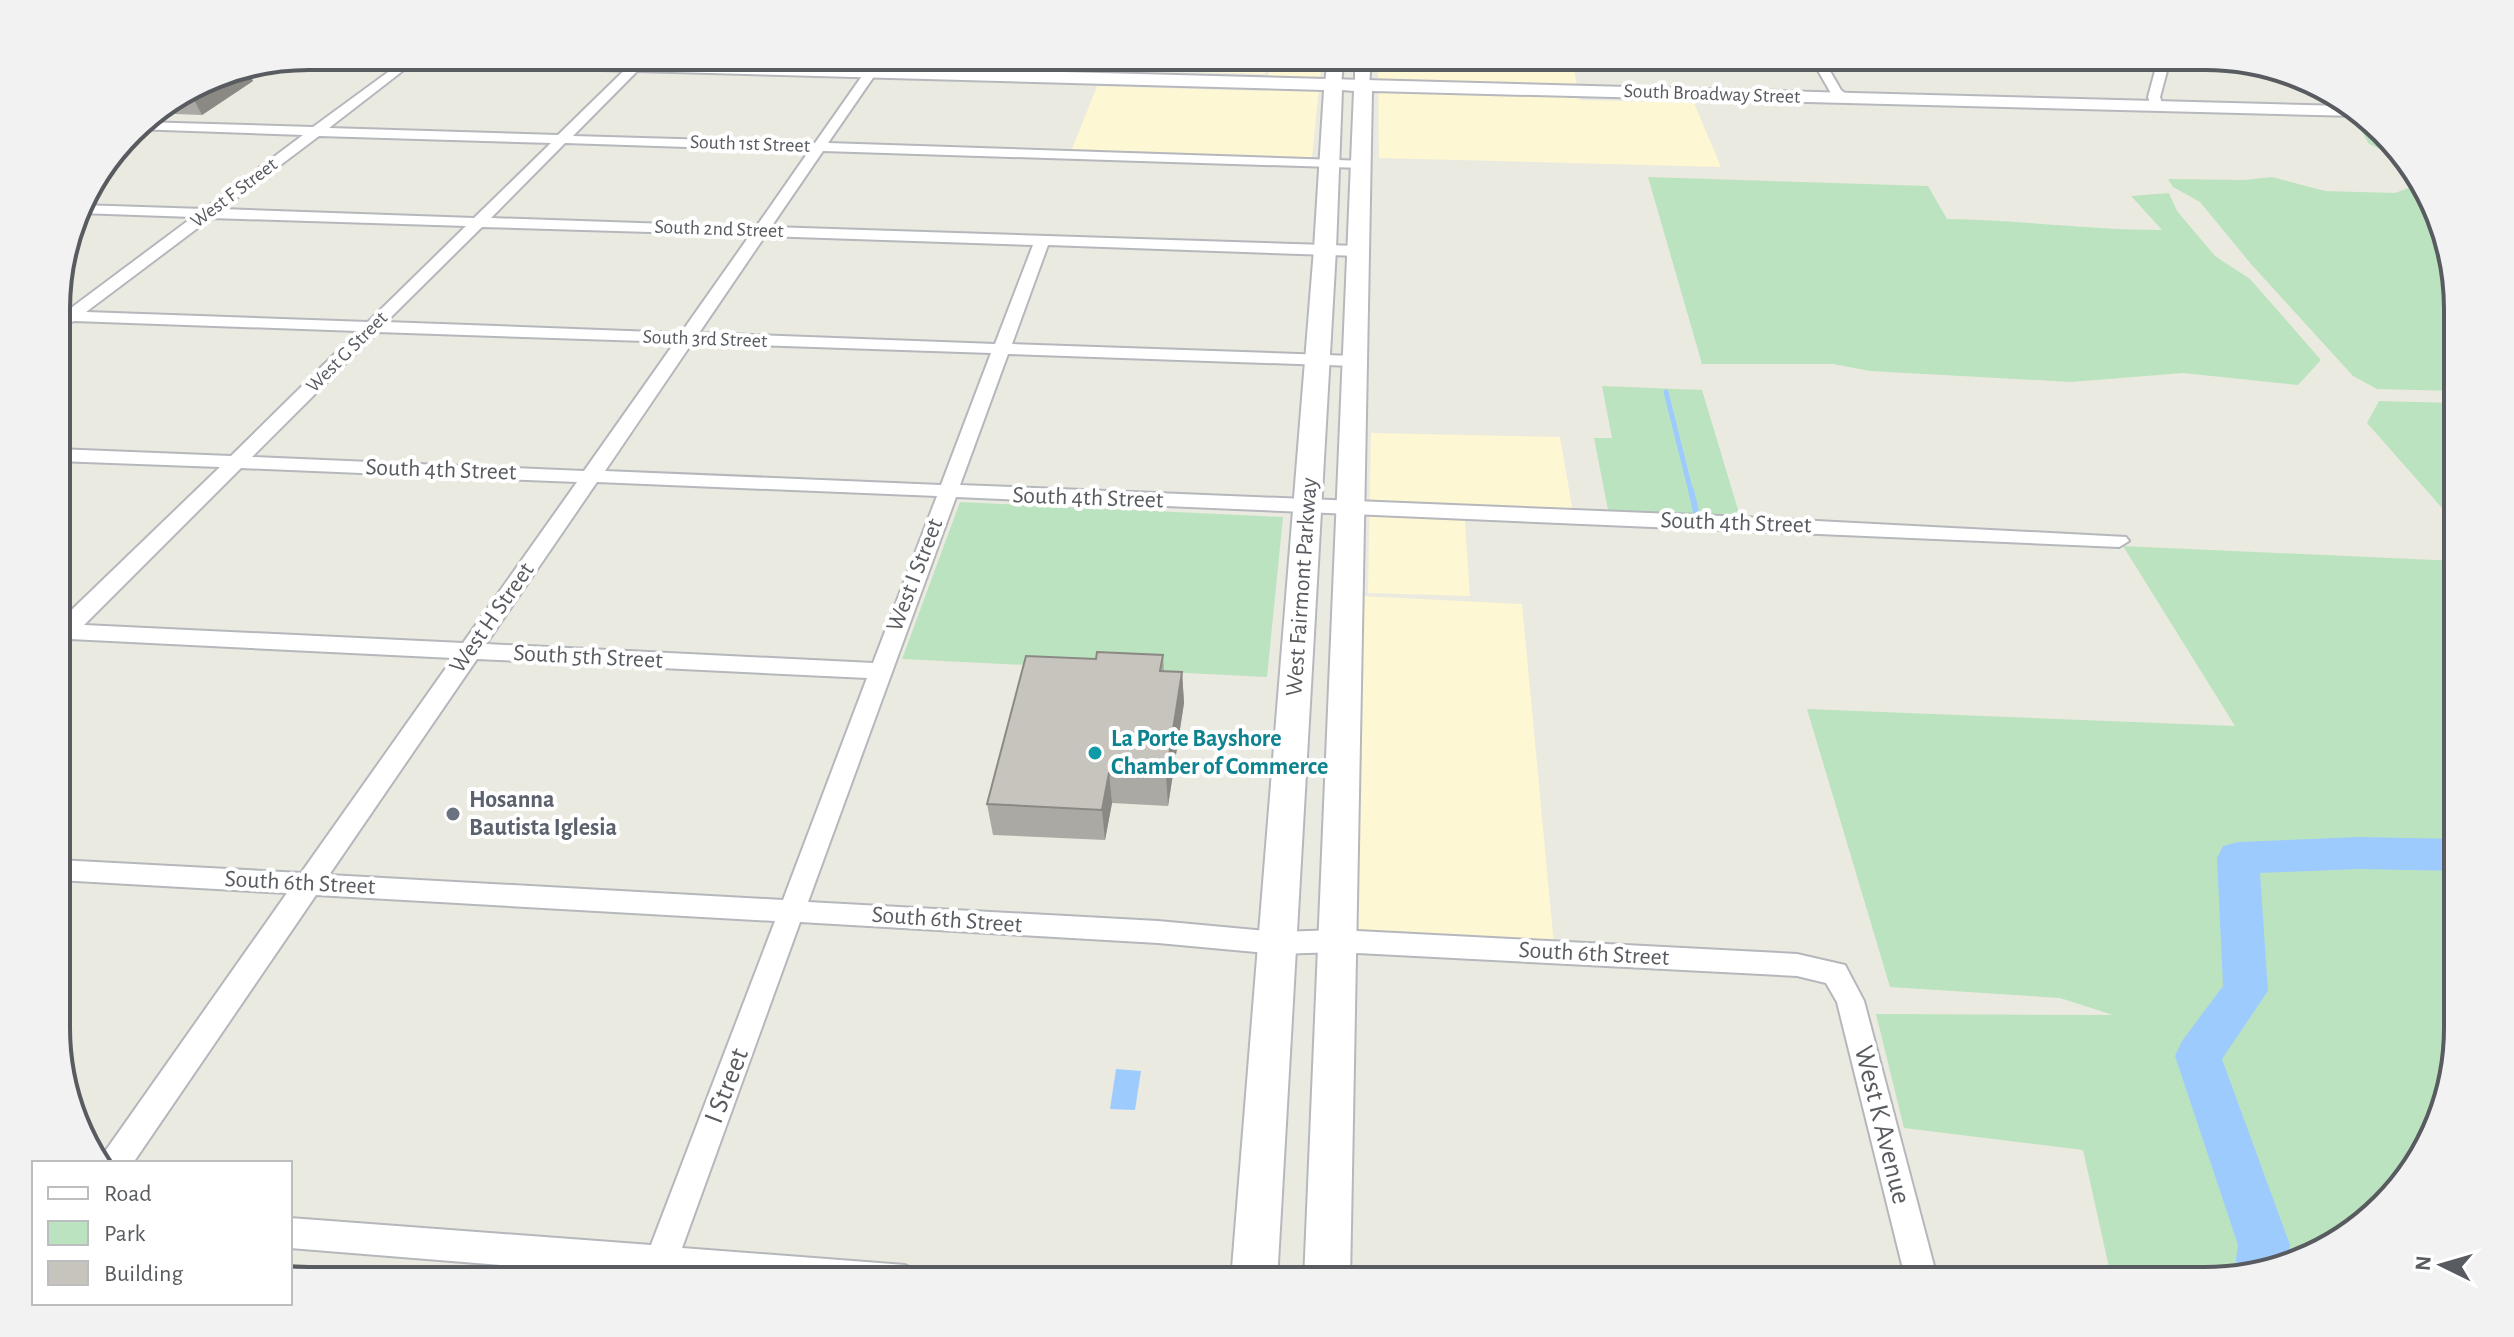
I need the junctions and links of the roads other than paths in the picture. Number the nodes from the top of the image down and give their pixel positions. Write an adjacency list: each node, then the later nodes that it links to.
1 (397, 70): 14 (street, West F Street)
2 (632, 70): 15 (street, West G Street)
3 (872, 70): 16 (street, West H Street)
4 (1131, 70): 7 (main road, South Broadway Street)
5 (1824, 70): 8 (street)
6 (2161, 70): 9 (street)
7 (1344, 75): 8 (main road, South Broadway Street); 11 (main road, West Fairmont Parkway); 12 (main road, West Fairmont Parkway)
8 (1844, 97): 9 (main road, South Broadway Street)
9 (2157, 106): 10 (main road, South Broadway Street)
10 (2340, 112)
11 (1331, 124): 12 (main road); 17 (main road, West Fairmont Parkway)
12 (1362, 125): 18 (main road, West Fairmont Parkway)
13 (155, 127): 14 (street, South 1st Street)
14 (317, 131): 15 (street, South 1st Street); 20 (street, West F Street)
15 (562, 139): 16 (street, South 1st Street); 21 (street, West G Street)
16 (818, 146): 17 (street, South 1st Street); 22 (street, West H Street)
17 (1330, 162): 18 (street, South 1st Street); 24 (main road, West Fairmont Parkway)
18 (1362, 164): 25 (main road, West Fairmont Parkway)
19 (92, 209): 20 (street, South 2nd Street)
20 (208, 213): 21 (street, South 2nd Street); 26 (street, West F Street)
21 (479, 222): 22 (street, South 2nd Street); 28 (street, West G Street)
22 (759, 230): 23 (street, South 2nd Street); 29 (street, West H Street)
23 (1042, 240): 24 (street, South 2nd Street); 30 (street, West I Street)
24 (1325, 249): 25 (street, South 2nd Street); 31 (main road, West Fairmont Parkway)
25 (1358, 251): 32 (main road, West Fairmont Parkway)
26 (71, 311)
27 (71, 316): 28 (street, South 3rd Street)
28 (372, 327): 29 (street, South 3rd Street); 34 (street, West G Street)
29 (686, 338): 30 (street, South 3rd Street); 35 (street, West H Street)
30 (999, 349): 31 (street, South 3rd Street); 36 (street, West I Street)
31 (1317, 360): 32 (street, South 3rd Street); 37 (main road, West Fairmont Parkway)
32 (1354, 361): 38 (main road, West Fairmont Parkway)
33 (71, 456): 34 (street, South 4th Street)
34 (237, 462): 35 (street, South 4th Street); 40 (street, West G Street)
35 (591, 475): 36 (street, South 4th Street); 42 (street, West H Street)
36 (946, 492): 37 (street, South 4th Street); 43 (street, West I Street)
37 (1307, 506): 38 (street, South 4th Street); 44 (main road, West Fairmont Parkway)
38 (1351, 508): 39 (street, South 4th Street); 45 (main road, West Fairmont Parkway)
39 (2119, 541)
40 (71, 624)
41 (71, 634): 42 (street, South 5th Street)
42 (469, 651): 43 (street, South 5th Street); 47 (street, West H Street)
43 (879, 671): 48 (street, West I Street)
44 (1295, 691): 45 (main road); 50 (main road, West Fairmont Parkway)
45 (1345, 692): 49 (main road, West Fairmont Parkway)
46 (70, 871): 47 (street, South 6th Street)
47 (309, 883): 48 (street, South 6th Street); 52 (street, West H Street)
48 (793, 911): 50 (street, South 6th Street); 54 (street, I Street)
49 (1338, 941): 50 (street, South 6th Street); 51 (street, South 6th Street); 55 (main road, West Fairmont Parkway)
50 (1278, 943): 58 (main road, West Fairmont Parkway)
51 (1835, 973): 56 (street, West K Avenue)
52 (116, 1161)
53 (292, 1233): 54 (street)
54 (661, 1261): 57 (street)
55 (1327, 1266)
56 (1918, 1266)
57 (732, 1267)
58 (1255, 1267)

